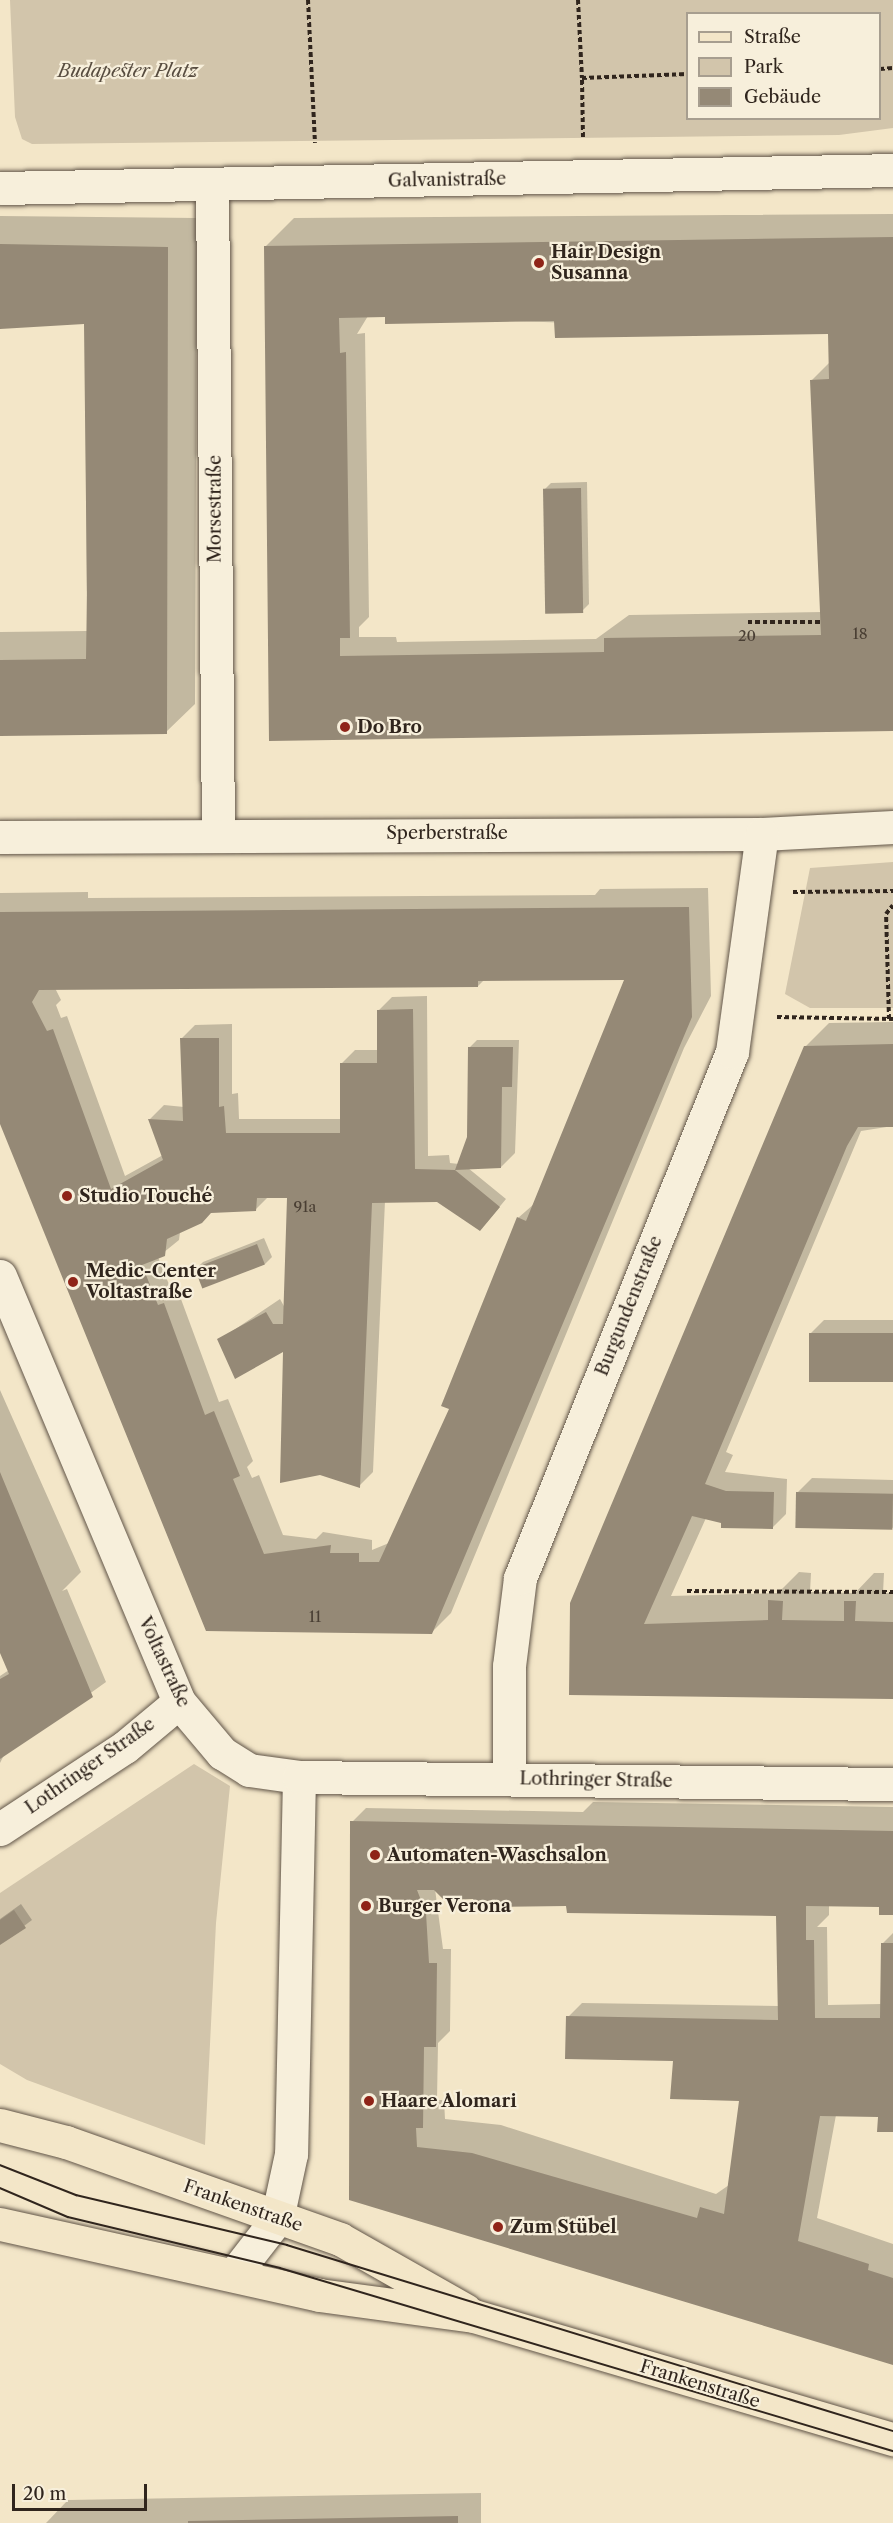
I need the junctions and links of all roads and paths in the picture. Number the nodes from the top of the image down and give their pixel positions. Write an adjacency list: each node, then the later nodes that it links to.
1 (308, 0): 7 (path)
2 (578, 0): 4 (path)
3 (686, 74): 4 (path)
4 (582, 78): 6 (path)
5 (893, 170): 6 (street, Galvanistraße)
6 (583, 177): 7 (street, Galvanistraße)
7 (317, 183): 8 (street, Galvanistraße)
8 (212, 185): 9 (street, Galvanistraße); 13 (street, Morsestraße)
9 (0, 188)
10 (748, 622): 11 (path)
11 (821, 622)
12 (893, 827): 14 (street, Sperberstraße)
13 (218, 833): 14 (street, Sperberstraße); 15 (street, Sperberstraße)
14 (762, 834): 17 (street, Burgundenstraße)
15 (0, 837)
16 (893, 891): 17 (path)
17 (757, 892): 19 (street, Burgundenstraße)
18 (893, 905): 20 (path)
19 (738, 1016): 20 (path); 26 (street, Burgundenstraße)
20 (891, 1019)
21 (0, 1276): 24 (street, Voltastraße)
22 (687, 1591): 23 (path)
23 (893, 1592)
24 (179, 1702): 25 (street, Voltastraße); 28 (street, Lothringer Straße)
25 (299, 1776): 26 (street, Lothringer Straße); 30 (street)
26 (509, 1779): 27 (street, Lothringer Straße)
27 (893, 1784)
28 (0, 1829)
29 (0, 2125): 30 (main road, Frankenstraße)
30 (277, 2219): 32 (street); 33 (main road, Frankenstraße)
31 (0, 2224): 32 (main road, Frankenstraße)
32 (235, 2273): 33 (main road, Frankenstraße)
33 (474, 2316): 34 (main road, Frankenstraße)
34 (893, 2439)

